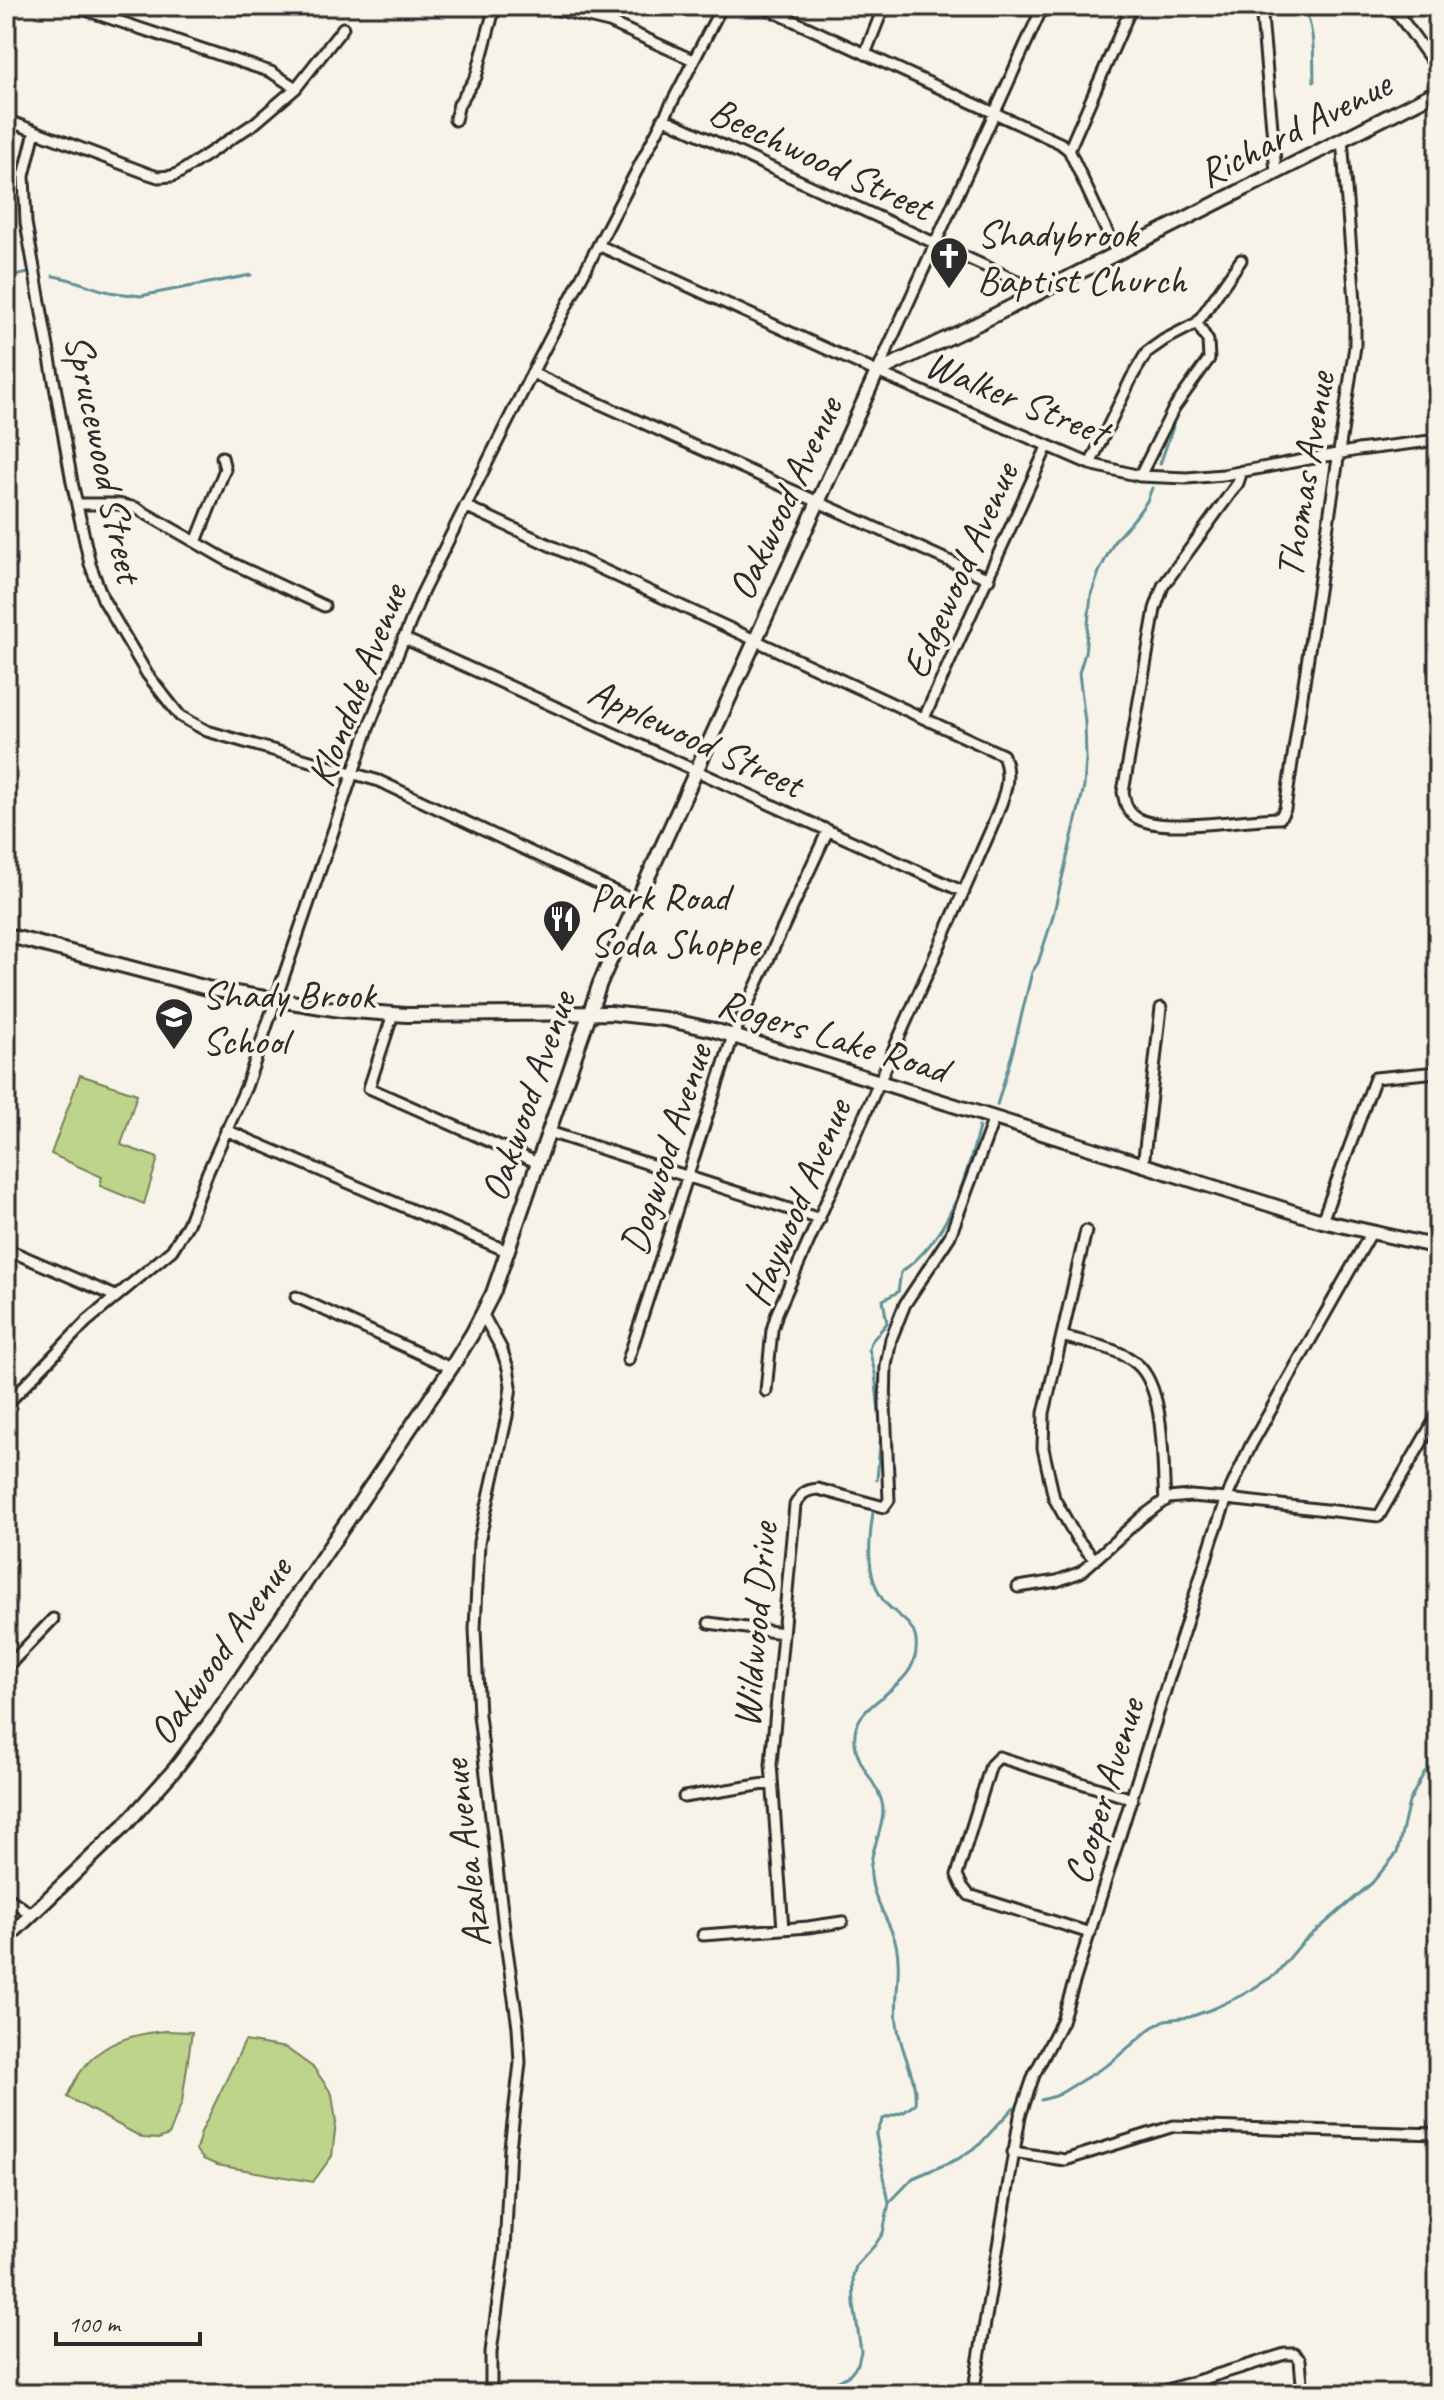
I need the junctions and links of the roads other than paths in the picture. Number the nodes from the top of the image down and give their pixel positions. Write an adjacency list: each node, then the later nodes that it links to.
1 (73, 6): 15 (street)
2 (495, 6): 20 (street)
3 (542, 6): 13 (street)
4 (722, 6): 13 (street, Klondale Avenue)
5 (761, 6): 12 (street)
6 (884, 6): 12 (street)
7 (1043, 6): 17 (street, Oakwood Avenue)
8 (1132, 6): 23 (street)
9 (1261, 6): 24 (street)
10 (1392, 6): 14 (street)
11 (343, 28): 15 (street)
12 (865, 54): 17 (street)
13 (693, 60): 18 (street, Klondale Avenue)
14 (1438, 69)
15 (296, 88): 21 (street)
16 (1438, 91): 22 (street, Richard Avenue)
17 (994, 113): 23 (street); 25 (street, Oakwood Avenue)
18 (663, 118): 25 (street, Beechwood Street); 26 (street, Klondale Avenue)
19 (6, 120): 21 (street)
20 (455, 120)
21 (35, 131): 41 (street, Sprucewood Street)
22 (1342, 139): 24 (street, Richard Avenue); 35 (street, Thomas Avenue)
23 (1069, 150): 27 (street)
24 (1276, 172): 27 (street, Richard Avenue)
25 (935, 243): 29 (street, Beechwood Street); 31 (street, Oakwood Avenue)
26 (598, 245): 31 (street, Walker Street); 32 (street, Klondale Avenue)
27 (1117, 253): 29 (street, Richard Avenue)
28 (1241, 260): 30 (street)
29 (1041, 292): 31 (street, Richard Avenue)
30 (1197, 323): 37 (street); 39 (street)
31 (877, 372): 34 (street, Walker Street); 40 (street, Oakwood Avenue)
32 (532, 373): 40 (street); 42 (street, Klondale Avenue)
33 (1438, 440): 35 (street, Walker Street)
34 (1047, 447): 37 (street, Walker Street); 44 (street, Edgewood Avenue)
35 (1337, 454): 38 (street, Walker Street); 38 (street, Thomas Avenue)
36 (222, 457): 43 (street)
37 (1090, 464): 39 (street, Walker Street)
38 (1242, 471): 39 (street, Walker Street)
39 (1140, 476)
40 (818, 501): 44 (street); 47 (street, Oakwood Avenue)
41 (77, 504): 43 (street); 50 (street, Sprucewood Street)
42 (465, 506): 46 (street, Klondale Avenue); 47 (street)
43 (196, 542): 45 (street)
44 (989, 579): 48 (street, Edgewood Avenue)
45 (324, 606)
46 (403, 638): 49 (street, Applewood Street); 50 (street, Klondale Avenue)
47 (755, 640): 48 (street); 49 (street, Oakwood Avenue)
48 (924, 718): 52 (street, Haywood Avenue)
49 (696, 771): 51 (street, Applewood Street); 53 (street, Oakwood Avenue)
50 (354, 772): 53 (street, Sprucewood Street); 55 (street, Klondale Avenue)
51 (828, 830): 52 (street, Applewood Street); 59 (street, Dogwood Avenue)
52 (964, 892): 61 (street, Haywood Avenue)
53 (637, 902): 57 (street, Oakwood Avenue)
54 (6, 935): 55 (street, Rogers Lake Road)
55 (274, 1001): 58 (street, Rogers Lake Road); 63 (street, Klondale Avenue)
56 (1161, 1008): 66 (street)
57 (590, 1013): 58 (street, Rogers Lake Road); 59 (street, Rogers Lake Road); 64 (street, Oakwood Avenue)
58 (393, 1014): 65 (street)
59 (733, 1036): 61 (street, Rogers Lake Road); 67 (street, Dogwood Avenue)
60 (1438, 1072): 69 (street)
61 (881, 1083): 62 (street, Rogers Lake Road); 68 (street, Haywood Avenue)
62 (994, 1118): 66 (street, Rogers Lake Road); 90 (street, Wildwood Drive)
63 (226, 1130): 74 (street); 75 (street, Klondale Avenue)
64 (549, 1132): 65 (street, Oakwood Avenue); 67 (street)
65 (538, 1163): 74 (street, Oakwood Avenue)
66 (1143, 1166): 69 (street, Rogers Lake Road)
67 (688, 1177): 68 (street); 79 (street, Dogwood Avenue)
68 (820, 1219): 81 (street, Haywood Avenue)
69 (1322, 1221): 71 (street, Rogers Lake Road)
70 (1086, 1231): 78 (street)
71 (1371, 1233): 72 (street, Rogers Lake Road); 84 (street, Cooper Avenue)
72 (1438, 1247)
73 (6, 1249): 75 (street)
74 (507, 1251): 77 (street, Oakwood Avenue)
75 (115, 1296): 82 (street, Klondale Avenue)
76 (296, 1297): 80 (street)
77 (483, 1315): 80 (street, Oakwood Avenue); 104 (street, Azalea Avenue)
78 (1062, 1336): 85 (street); 86 (street)
79 (628, 1360)
80 (451, 1368): 96 (street, Oakwood Avenue)
81 (766, 1391)
82 (6, 1405)
83 (1438, 1414): 84 (street)
84 (1227, 1499): 85 (street); 94 (street, Cooper Avenue)
85 (1165, 1501): 86 (street)
86 (1095, 1560): 87 (street)
87 (1018, 1587)
88 (53, 1619): 91 (street)
89 (709, 1623): 90 (street)
90 (783, 1633): 92 (street, Wildwood Drive)
91 (6, 1668)
92 (771, 1783): 93 (street); 98 (street, Wildwood Drive)
93 (684, 1797)
94 (1132, 1799): 99 (street, Cooper Avenue); 99 (street)
95 (6, 1896): 96 (street)
96 (32, 1915): 101 (street, Oakwood Avenue)
97 (842, 1922): 98 (street)
98 (783, 1929): 100 (street)
99 (1090, 1933): 103 (street, Cooper Avenue)
100 (703, 1935)
101 (6, 1939)
102 (1438, 2134): 103 (street)
103 (1013, 2152): 105 (street, Cooper Avenue)
104 (491, 2394)
105 (973, 2394)
106 (1154, 2394): 107 (street)
107 (1303, 2394)

